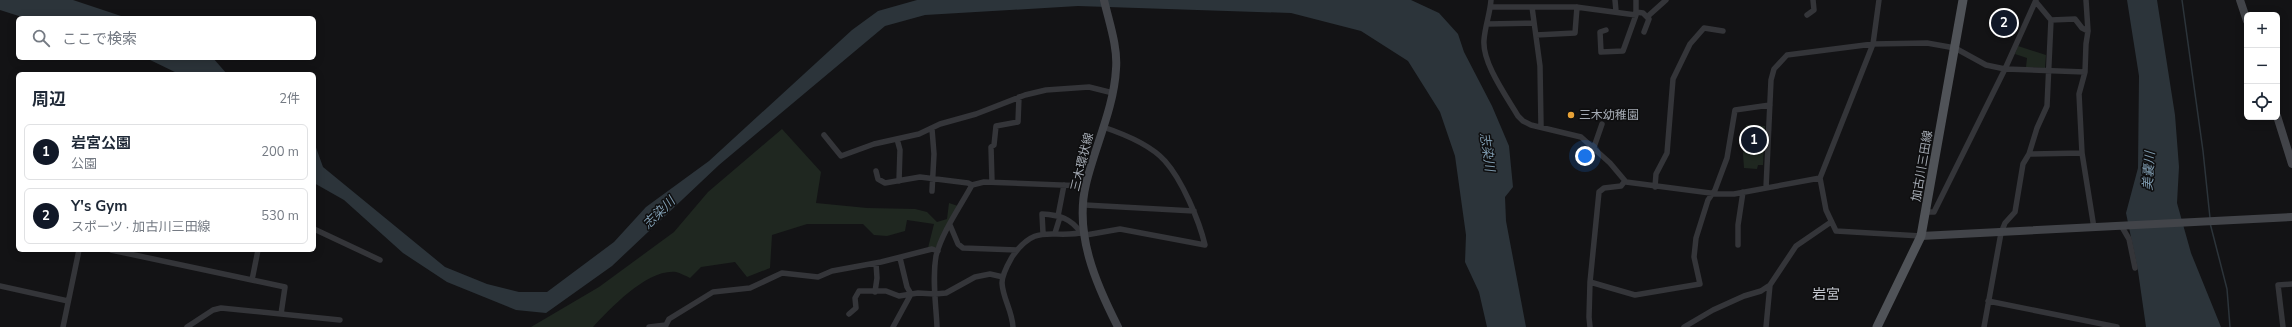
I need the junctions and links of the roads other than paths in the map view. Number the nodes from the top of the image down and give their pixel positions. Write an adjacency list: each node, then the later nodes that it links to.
1 (1104, 0): 33 (street, 三木環状線)
2 (1491, 0): 13 (street)
3 (1615, 0): 15 (street)
4 (1636, 0): 17 (street)
5 (1666, 0): 19 (street)
6 (1813, 0): 18 (street)
7 (1963, 0): 29 (main road, 加古川三田線)
8 (2086, 0): 25 (street)
9 (2240, 0): 16 (street)
10 (1877, 1): 28 (street)
11 (2036, 1): 20 (street); 30 (street)
12 (1532, 6): 13 (street); 14 (street); 21 (street)
13 (1491, 7): 22 (street)
14 (1577, 7): 15 (street); 27 (street)
15 (1616, 11): 17 (street)
16 (2244, 12)
17 (1636, 13): 19 (street); 23 (street)
18 (1808, 15)
19 (1647, 17): 26 (street)
20 (2051, 20): 25 (street); 31 (street)
21 (1534, 23): 22 (street); 27 (street)
22 (1487, 24): 38 (street)
23 (1606, 30)
24 (1723, 31): 56 (street)
25 (2088, 31): 32 (street)
26 (1644, 32)
27 (1536, 35): 38 (street)
28 (1873, 44): 29 (street); 35 (street); 49 (street)
29 (1955, 48): 30 (street); 63 (main road, 加古川三田線)
30 (2005, 69): 31 (street); 63 (street)
31 (2048, 70): 32 (street); 45 (street)
32 (2085, 72): 44 (street)
33 (1113, 93): 34 (street); 39 (street, 三木環状線)
34 (1019, 97): 40 (street); 51 (street)
35 (1770, 105): 57 (street); 60 (street)
36 (2278, 120): 46 (street)
37 (1602, 124): 43 (street)
38 (1541, 126): 43 (street)
39 (1103, 127): 55 (street, 三木環状線); 62 (street)
40 (932, 129): 42 (street); 48 (street)
41 (824, 135): 42 (street)
42 (898, 139): 50 (street)
43 (1594, 147): 52 (street)
44 (2082, 153): 45 (street); 69 (street)
45 (2029, 154): 74 (street)
46 (2292, 164)
47 (876, 171): 50 (street)
48 (934, 178): 50 (street); 53 (street); 58 (street)
49 (1820, 178): 57 (street); 66 (street)
50 (899, 181)
51 (992, 182): 53 (street); 54 (street)
52 (1625, 182): 56 (street); 88 (street)
53 (972, 185): 67 (street)
54 (1064, 185): 55 (street); 64 (street)
55 (1086, 186): 61 (street, 三木環状線)
56 (1655, 187): 60 (street)
57 (1766, 188): 59 (street)
58 (932, 191)
59 (1743, 192): 60 (street); 76 (street)
60 (1711, 193): 88 (street)
61 (1085, 205): 62 (street); 73 (street, 三木環状線)
62 (1194, 211): 73 (street)
63 (1926, 212): 75 (main road, 加古川三田線)
64 (1059, 217): 71 (street); 72 (street); 73 (street)
65 (2292, 217): 68 (street)
66 (1831, 222): 75 (street); 90 (street)
67 (950, 225): 77 (street); 78 (street)
68 (2122, 227): 69 (street); 85 (street)
69 (2094, 228): 74 (street)
70 (316, 230): 83 (street)
71 (1043, 233): 72 (street); 78 (street)
72 (1055, 233): 73 (street)
73 (1084, 233): 107 (street, 三木環状線)
74 (2001, 233): 75 (street); 96 (street)
75 (1921, 236): 111 (main road, 加古川三田線)
76 (1738, 245)
77 (938, 250): 82 (street); 94 (street)
78 (1017, 250): 86 (street)
79 (79, 252): 95 (street)
80 (120, 252): 87 (street)
81 (258, 252): 87 (street)
82 (900, 258): 84 (street); 93 (street)
83 (380, 260)
84 (876, 263): 92 (street); 100 (street)
85 (2135, 268)
86 (1003, 277): 94 (street); 106 (street)
87 (252, 280): 97 (street)
88 (1590, 282): 108 (street)
89 (2292, 284): 114 (street)
90 (1770, 285): 109 (street); 110 (street)
91 (0, 286): 95 (street)
92 (875, 292): 93 (street); 98 (street)
93 (911, 294): 94 (street); 104 (street)
94 (935, 294): 105 (street)
95 (68, 301): 101 (street)
96 (1988, 302): 112 (street); 113 (street)
97 (281, 314): 99 (street); 102 (street)
98 (849, 314)
99 (340, 320)
100 (666, 326): 103 (street)
101 (64, 327)
102 (187, 327)
103 (649, 327)
104 (893, 327)
105 (937, 327)
106 (1013, 327)
107 (1118, 327)
108 (1590, 327)
109 (1684, 327)
110 (1766, 327)
111 (1878, 327)
112 (1984, 327)
113 (2117, 327)
114 (2283, 327)

